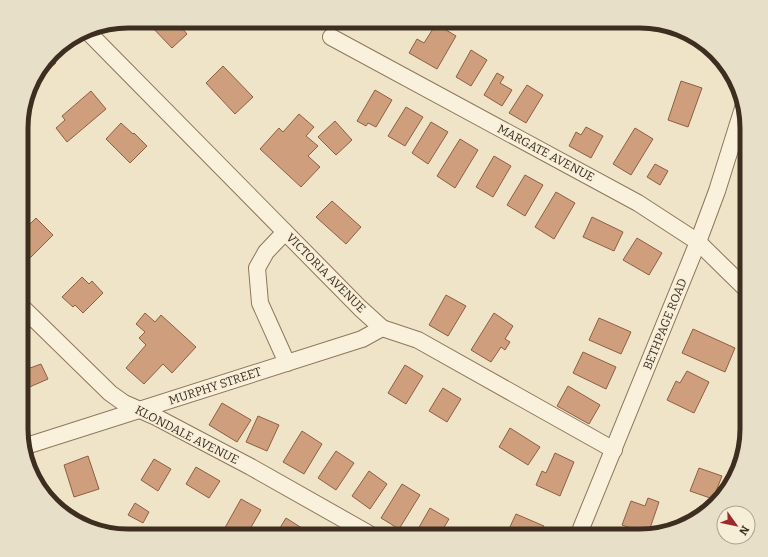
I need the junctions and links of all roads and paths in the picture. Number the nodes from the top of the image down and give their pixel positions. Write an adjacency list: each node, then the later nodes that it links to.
1 (91, 35): 4 (street, VICTORIA AVENUE)
2 (331, 37): 5 (street, MARGATE AVENUE)
3 (740, 119): 5 (street, BETHPAGE ROAD)
4 (285, 232): 8 (street, VICTORIA AVENUE); 9 (street)
5 (698, 242): 6 (street, MARGATE AVENUE); 12 (street, BETHPAGE ROAD)
6 (740, 283)
7 (28, 313): 10 (street, KLONDALE AVENUE)
8 (382, 328): 9 (street, MURPHY STREET); 12 (street, VICTORIA AVENUE)
9 (287, 363): 10 (street, MURPHY STREET)
10 (139, 410): 11 (street, MURPHY STREET); 13 (street, KLONDALE AVENUE)
11 (30, 445)
12 (614, 450): 14 (street, BETHPAGE ROAD)
13 (361, 529)
14 (581, 529)

